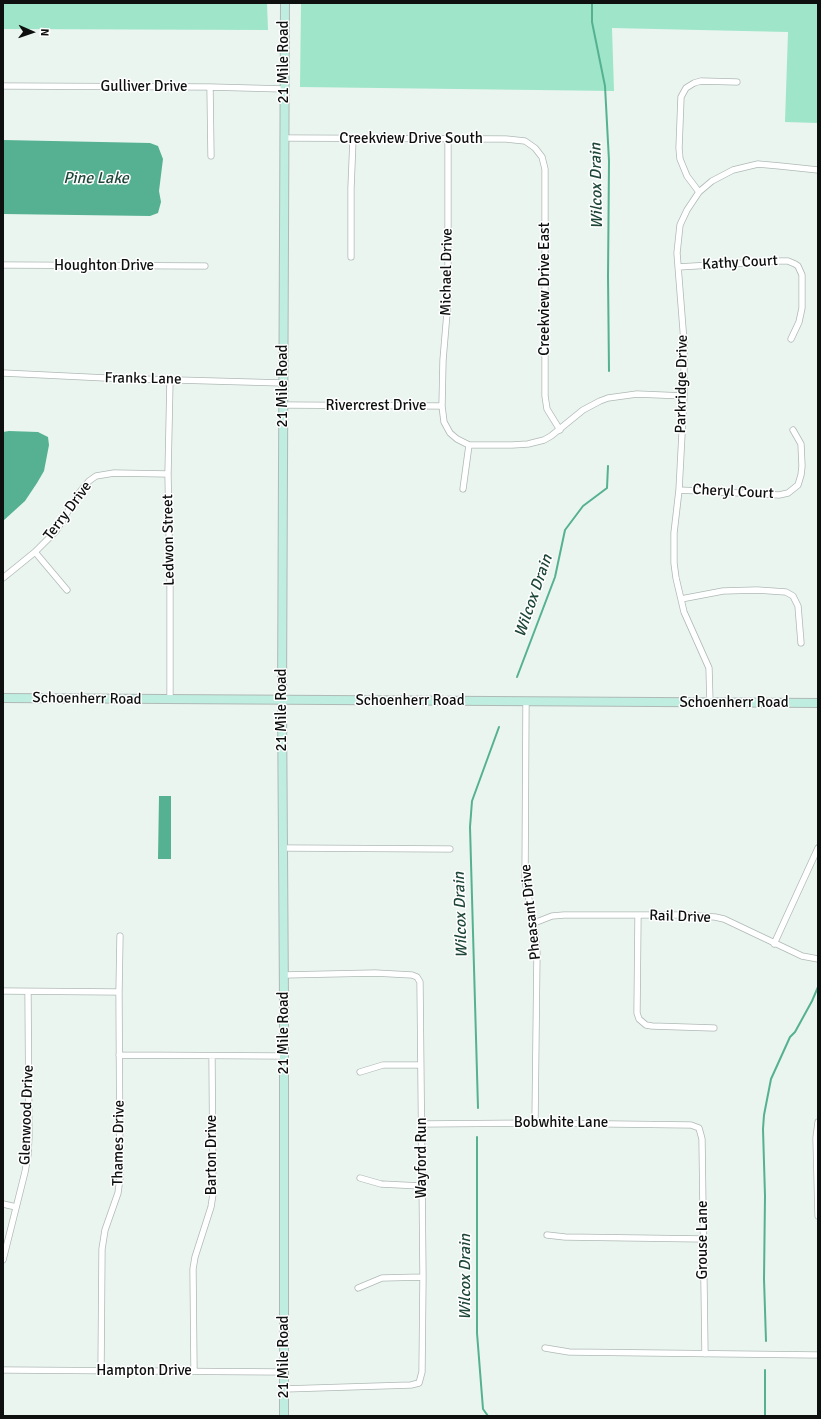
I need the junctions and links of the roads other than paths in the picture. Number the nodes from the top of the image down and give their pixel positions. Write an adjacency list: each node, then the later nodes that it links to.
1 (285, 3): 5 (street, 21 Mile Road)
2 (738, 82): 12 (street)
3 (3, 86): 4 (street, Gulliver Drive)
4 (210, 88): 5 (street, Gulliver Drive); 10 (street)
5 (284, 90): 6 (street, 21 Mile Road)
6 (284, 138): 8 (street, Creekview Drive South); 20 (street, 21 Mile Road)
7 (448, 138): 8 (street, Creekview Drive South); 9 (street, Creekview Drive South); 23 (street, Michael Drive)
8 (353, 139): 13 (street)
9 (535, 148): 24 (street, Creekview Drive East)
10 (211, 156)
11 (818, 170): 12 (street, Parkridge Drive)
12 (699, 192): 16 (street, Parkridge Drive)
13 (351, 257)
14 (3, 265): 15 (street, Houghton Drive)
15 (205, 266)
16 (678, 267): 17 (street, Kathy Court); 21 (street, Parkridge Drive)
17 (791, 339)
18 (3, 373): 19 (street, Franks Lane)
19 (170, 380): 20 (street, Franks Lane); 27 (street, Ledwon Street)
20 (283, 383): 22 (street, 21 Mile Road)
21 (684, 396): 24 (street); 29 (street, Parkridge Drive)
22 (283, 405): 23 (street, Rivercrest Drive); 37 (street, 21 Mile Road)
23 (442, 406): 26 (street, Rivercrest Drive)
24 (560, 430): 26 (street)
25 (793, 430): 29 (street, Cheryl Court)
26 (469, 445): 28 (street)
27 (168, 474): 30 (street, Terry Drive); 36 (street, Ledwon Street)
28 (463, 489)
29 (679, 490): 33 (street, Parkridge Drive)
30 (34, 552): 31 (street, Terry Drive); 32 (street)
31 (3, 578)
32 (67, 590)
33 (681, 599): 34 (street); 39 (street, Parkridge Drive)
34 (800, 643)
35 (3, 698): 36 (street, Schoenherr Road)
36 (170, 700): 37 (street, Schoenherr Road)
37 (282, 700): 38 (street, Schoenherr Road); 41 (street, 21 Mile Road)
38 (526, 702): 39 (street, Schoenherr Road); 45 (street, Pheasant Drive)
39 (710, 703): 40 (street, Schoenherr Road)
40 (818, 703)
41 (283, 848): 43 (street); 49 (street, 21 Mile Road)
42 (818, 848): 47 (street)
43 (450, 849)
44 (638, 916): 45 (street, Rail Drive); 47 (street, Rail Drive); 53 (street)
45 (534, 923): 60 (street, Pheasant Drive)
46 (120, 936): 52 (street, Thames Drive)
47 (774, 944): 48 (street, Rail Drive)
48 (818, 959)
49 (284, 975): 56 (street, 21 Mile Road); 57 (street, Wayford Run)
50 (3, 992): 51 (street)
51 (28, 992): 52 (street); 66 (street, Glenwood Drive)
52 (119, 992): 54 (street, Thames Drive)
53 (714, 1028)
54 (119, 1055): 55 (street); 77 (street, Thames Drive)
55 (212, 1056): 56 (street); 78 (street, Barton Drive)
56 (284, 1056): 79 (street, 21 Mile Road)
57 (420, 1064): 58 (street); 61 (street, Wayford Run)
58 (360, 1072)
59 (818, 1122): 67 (street)
60 (535, 1123): 61 (street, Bobwhite Lane); 62 (street, Bobwhite Lane)
61 (422, 1124): 64 (street, Wayford Run)
62 (699, 1128): 69 (street, Grouse Lane)
63 (360, 1178): 64 (street)
64 (421, 1186): 71 (street, Wayford Run)
65 (3, 1204): 66 (street)
66 (16, 1207): 70 (street, Glenwood Drive)
67 (818, 1216)
68 (547, 1235): 69 (street)
69 (704, 1239): 74 (street, Grouse Lane)
70 (3, 1260)
71 (423, 1277): 72 (street); 80 (street, Wayford Run)
72 (358, 1288)
73 (545, 1348): 74 (street)
74 (705, 1354): 75 (street)
75 (818, 1355)
76 (3, 1370): 77 (street, Hampton Drive)
77 (101, 1371): 78 (street, Hampton Drive)
78 (194, 1371): 79 (street, Hampton Drive)
79 (284, 1372): 80 (street, 21 Mile Road)
80 (284, 1389): 81 (street, 21 Mile Road)
81 (284, 1416)

